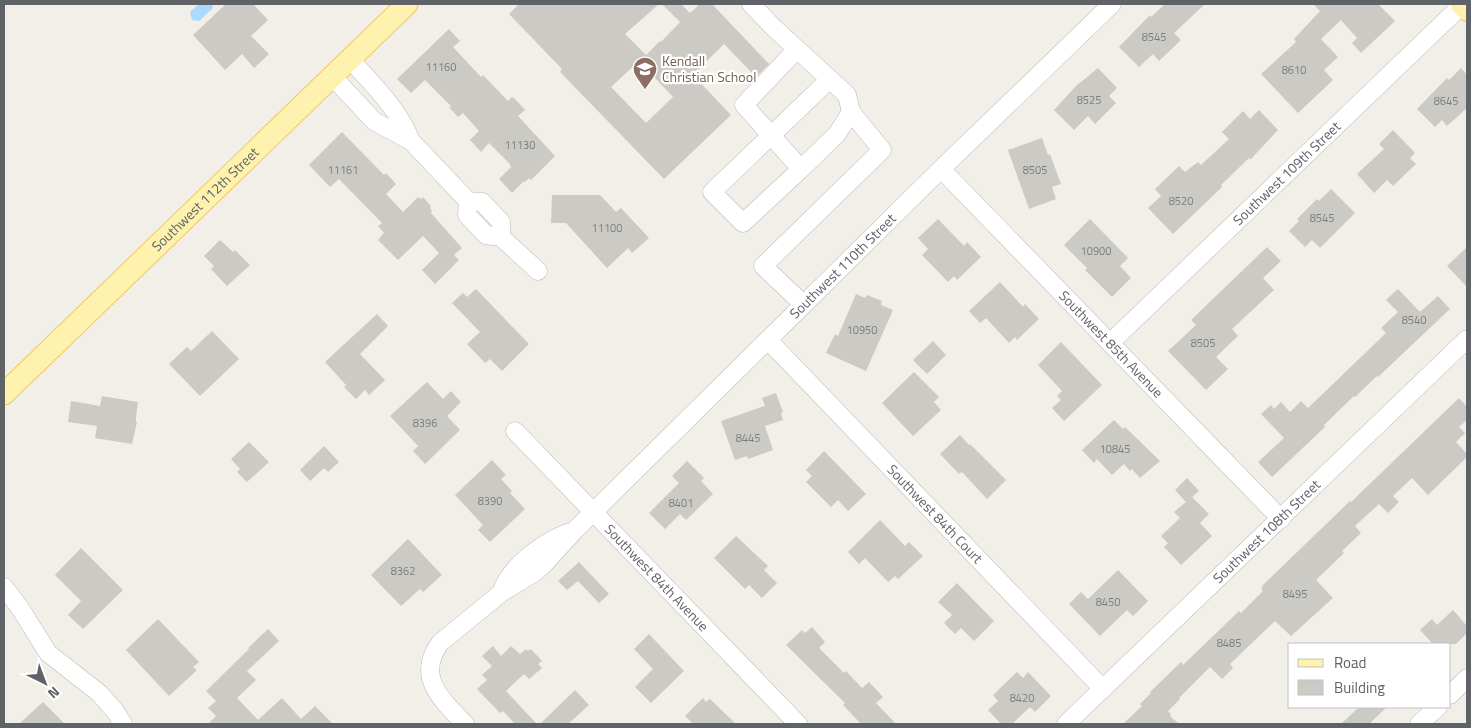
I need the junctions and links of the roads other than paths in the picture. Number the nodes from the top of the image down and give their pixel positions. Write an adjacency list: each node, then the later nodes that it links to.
1 (407, 4): 6 (main road, Southwest 112th Street)
2 (751, 4): 5 (street)
3 (1112, 4): 13 (street, Southwest 110th Street)
4 (1463, 6): 18 (street, Southwest 109th Street)
5 (797, 49): 8 (street); 10 (street)
6 (350, 59): 7 (main road, Southwest 112th Street); 11 (street)
7 (332, 76): 11 (street); 19 (main road, Southwest 112th Street)
8 (830, 79): 9 (street); 10 (street)
9 (851, 112): 12 (street); 15 (street)
10 (771, 136): 12 (street); 12 (street)
11 (411, 141): 14 (street)
12 (801, 169)
13 (941, 169): 15 (street, Southwest 110th Street); 18 (street, Southwest 85th Avenue)
14 (538, 271)
15 (803, 304): 17 (street, Southwest 110th Street)
16 (1467, 339): 22 (street, Southwest 108th Street)
17 (768, 340): 21 (street, Southwest 110th Street); 25 (street, Southwest 84th Court)
18 (1110, 343): 22 (street, Southwest 85th Avenue)
19 (4, 394)
20 (515, 431): 21 (street, Southwest 84th Avenue)
21 (593, 513): 29 (street, Southwest 110th Street); 30 (street, Southwest 84th Avenue)
22 (1281, 519): 25 (street, Southwest 108th Street)
23 (4, 587): 28 (street)
24 (1467, 678): 26 (street)
25 (1103, 689): 31 (street, Southwest 108th Street)
26 (1451, 694)
27 (1437, 708): 32 (street)
28 (122, 724)
29 (465, 724)
30 (798, 724)
31 (1066, 724)
32 (1419, 724)

